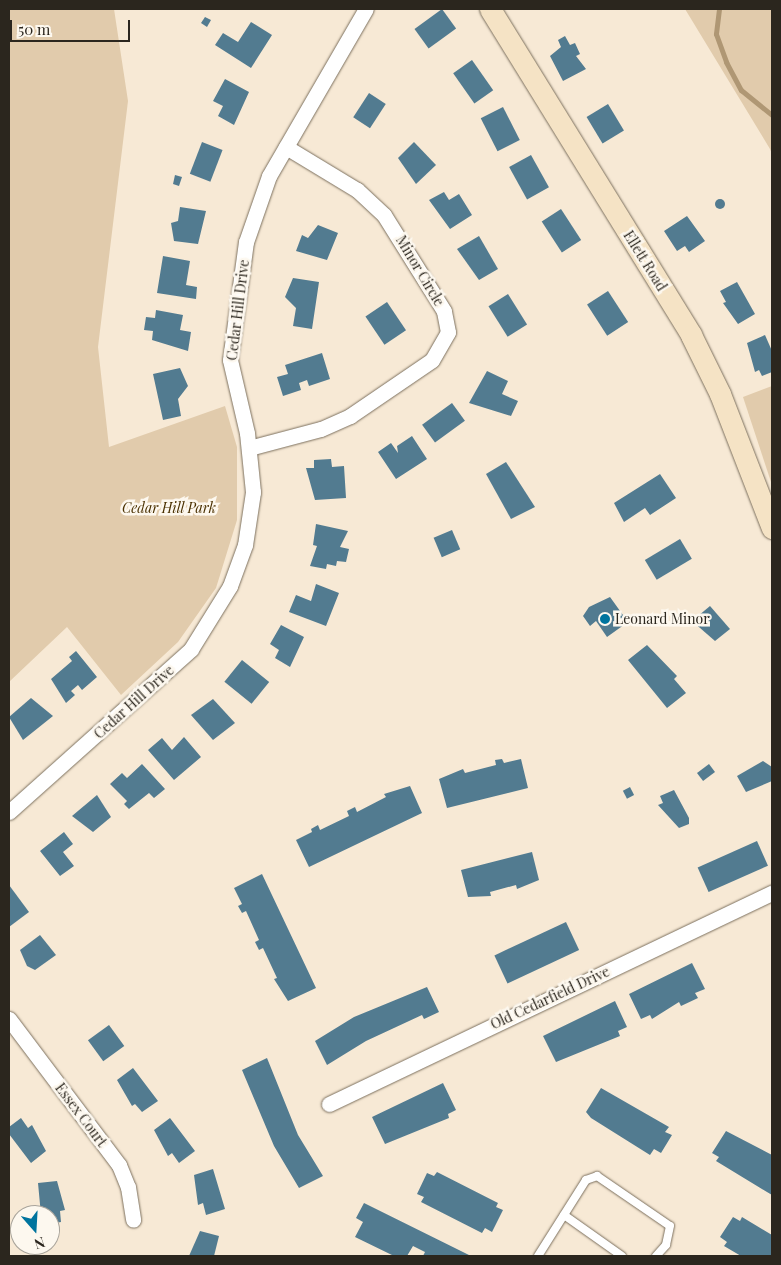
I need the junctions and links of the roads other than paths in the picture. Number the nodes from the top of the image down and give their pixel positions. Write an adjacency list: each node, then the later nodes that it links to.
1 (366, 9): 3 (street, Cedar Hill Drive)
2 (490, 9): 5 (street, Ellett Road)
3 (286, 147): 4 (street, Cedar Hill Drive); 4 (street, Minor Circle)
4 (249, 448): 6 (street, Cedar Hill Drive)
5 (772, 528)
6 (9, 812)
7 (772, 893): 9 (street, Old Cedarfield Drive)
8 (9, 1019): 11 (street, Essex Court)
9 (328, 1104)
10 (564, 1215): 12 (lane); 13 (lane); 14 (lane)
11 (133, 1220)
12 (538, 1256)
13 (622, 1256)
14 (656, 1256)

